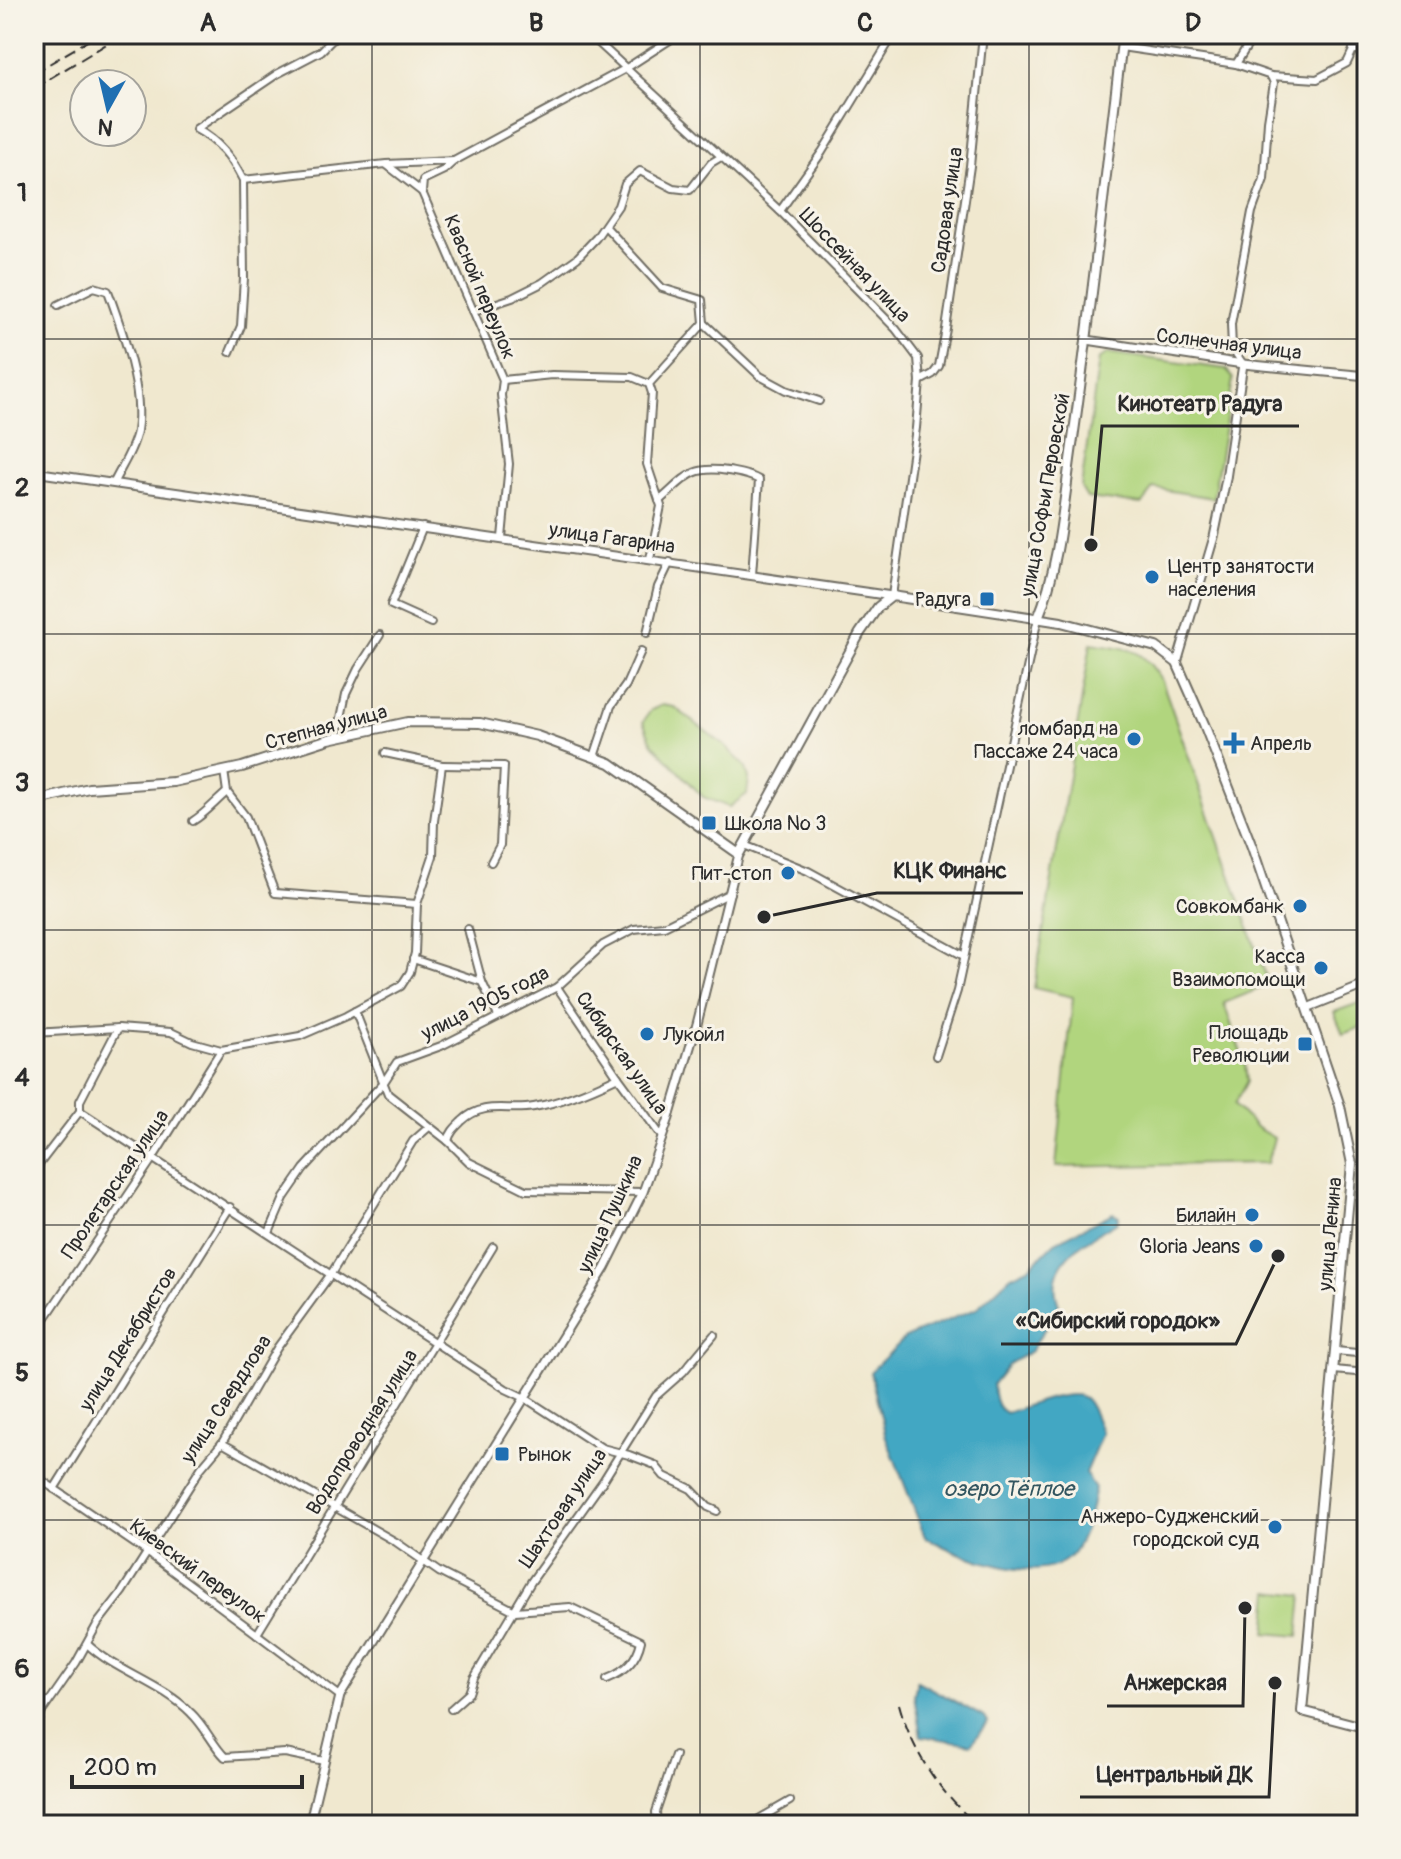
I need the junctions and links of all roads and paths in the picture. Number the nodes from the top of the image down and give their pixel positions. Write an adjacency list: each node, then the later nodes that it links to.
1 (338, 34): 18 (street)
2 (589, 34): 13 (street, Шоссейная улица)
3 (679, 34): 13 (street)
4 (894, 34): 20 (street)
5 (983, 34): 30 (street, Садовая улица)
6 (1123, 34): 9 (main road, улица Софьи Перовской)
7 (1250, 34): 12 (street)
8 (1353, 34): 10 (street)
9 (1121, 47): 12 (street); 25 (main road, улица Софьи Перовской)
10 (1353, 50): 11 (street); 14 (street)
11 (1367, 50)
12 (1236, 64): 14 (street)
13 (625, 69): 15 (street, Шоссейная улица); 16 (street)
14 (1271, 76): 27 (street)
15 (721, 157): 20 (street, Шоссейная улица); 21 (street)
16 (454, 161): 17 (street); 19 (street)
17 (386, 164): 18 (street); 19 (street)
18 (243, 180): 26 (street)
19 (422, 192): 23 (street, Квасной переулок)
20 (780, 211): 30 (street, Шоссейная улица)
21 (605, 226): 23 (street); 24 (street)
22 (58, 305): 34 (street)
23 (473, 311): 29 (street, Квасной переулок)
24 (704, 323): 31 (street); 32 (street)
25 (1087, 340): 27 (street, Солнечная улица); 42 (main road, улица Софьи Перовской)
26 (230, 352)
27 (1243, 364): 28 (street, Солнечная улица); 47 (street)
28 (1367, 376)
29 (503, 380): 31 (street); 37 (street, Квасной переулок)
30 (920, 381): 41 (street, Шоссейная улица)
31 (649, 384): 35 (street)
32 (819, 401)
33 (34, 472): 34 (street, улица Гагарина)
34 (114, 482): 36 (street, улица Гагарина)
35 (659, 501): 38 (street); 40 (street)
36 (423, 527): 37 (street, улица Гагарина); 43 (street)
37 (502, 538): 38 (street, улица Гагарина)
38 (650, 559): 39 (street, улица Гагарина)
39 (670, 562): 40 (street, улица Гагарина); 44 (street)
40 (752, 575): 41 (street, улица Гагарина)
41 (892, 596): 42 (main road, улица Гагарина); 56 (main road, улица Пушкина)
42 (1038, 618): 47 (main road, улица Гагарина); 63 (street, улица Софьи Перовской)
43 (431, 623)
44 (647, 633)
45 (380, 635): 48 (street)
46 (641, 651): 50 (street)
47 (1177, 663): 67 (main road, улица Ленина)
48 (337, 737): 50 (main road, Степная улица); 52 (main road, Степная улица)
49 (385, 753): 51 (street)
50 (594, 757): 57 (main road, Степная улица)
51 (442, 765): 58 (street); 60 (street)
52 (224, 771): 53 (street); 54 (main road, Степная улица)
53 (227, 792): 55 (street); 60 (street)
54 (34, 801)
55 (193, 821)
56 (744, 845): 57 (main road, улица Пушкина); 63 (street)
57 (739, 854): 59 (street, улица Пушкина)
58 (491, 862)
59 (730, 893): 66 (street, улица 1905 года); 78 (street, улица Пушкина)
60 (417, 904): 62 (street)
61 (468, 929): 64 (street)
62 (414, 956): 64 (street); 68 (street)
63 (964, 956): 73 (street, улица Софьи Перовской)
64 (482, 982): 69 (street)
65 (1367, 984): 67 (street)
66 (557, 987): 69 (street, улица 1905 года); 74 (street, Сибирская улица)
67 (1307, 1008): 90 (main road, улица Ленина)
68 (355, 1011): 72 (street); 75 (street)
69 (498, 1016): 75 (street, улица 1905 года)
70 (118, 1028): 71 (street); 72 (street); 76 (street)
71 (34, 1033)
72 (221, 1050): 80 (street, Пролетарская улица)
73 (936, 1056)
74 (618, 1077): 78 (street, Сибирская улица); 79 (street)
75 (384, 1082): 77 (street); 84 (street, улица 1905 года)
76 (80, 1111): 80 (street); 81 (street)
77 (429, 1127): 79 (street); 86 (street, улица Свердлова)
78 (662, 1137): 82 (street, улица Пушкина)
79 (448, 1141): 82 (street)
80 (153, 1158): 83 (street); 87 (street, Пролетарская улица)
81 (34, 1171)
82 (643, 1192): 94 (street, улица Пушкина)
83 (230, 1207): 84 (street); 98 (street, улица Декабристов)
84 (269, 1233): 86 (street)
85 (493, 1247): 89 (street, Водопроводная улица)
86 (331, 1274): 89 (street); 95 (street, улица Свердлова)
87 (34, 1335)
88 (714, 1335): 96 (street, Шахтовая улица)
89 (436, 1342): 94 (street); 99 (street, Водопроводная улица)
90 (1336, 1351): 91 (street); 92 (main road, улица Ленина)
91 (1367, 1354)
92 (1334, 1370): 93 (street); 111 (main road, улица Ленина)
93 (1367, 1373)
94 (525, 1398): 96 (street); 102 (street, улица Пушкина)
95 (222, 1443): 99 (street); 101 (street, улица Свердлова)
96 (620, 1453): 100 (street); 103 (street, Шахтовая улица)
97 (34, 1475): 98 (street, Киевский переулок)
98 (54, 1489): 101 (street, Киевский переулок)
99 (334, 1508): 102 (street); 104 (street, Водопроводная улица)
100 (717, 1511)
101 (147, 1552): 104 (street, Киевский переулок); 105 (street, улица Свердлова)
102 (424, 1560): 103 (street); 107 (street, улица Пушкина)
103 (515, 1611): 106 (street); 109 (street, Шахтовая улица)
104 (257, 1634): 107 (street, Киевский переулок)
105 (87, 1644): 110 (street, улица Свердлова); 114 (street)
106 (607, 1679)
107 (340, 1696): 114 (street, улица Пушкина)
108 (34, 1707): 110 (street)
109 (451, 1709)
110 (42, 1712): 112 (street, улица Свердлова)
111 (1367, 1728)
112 (34, 1734)
113 (675, 1755): 117 (street)
114 (324, 1761): 116 (street, улица Пушкина)
115 (790, 1801): 118 (street)
116 (309, 1825)
117 (657, 1825)
118 (704, 1825)

